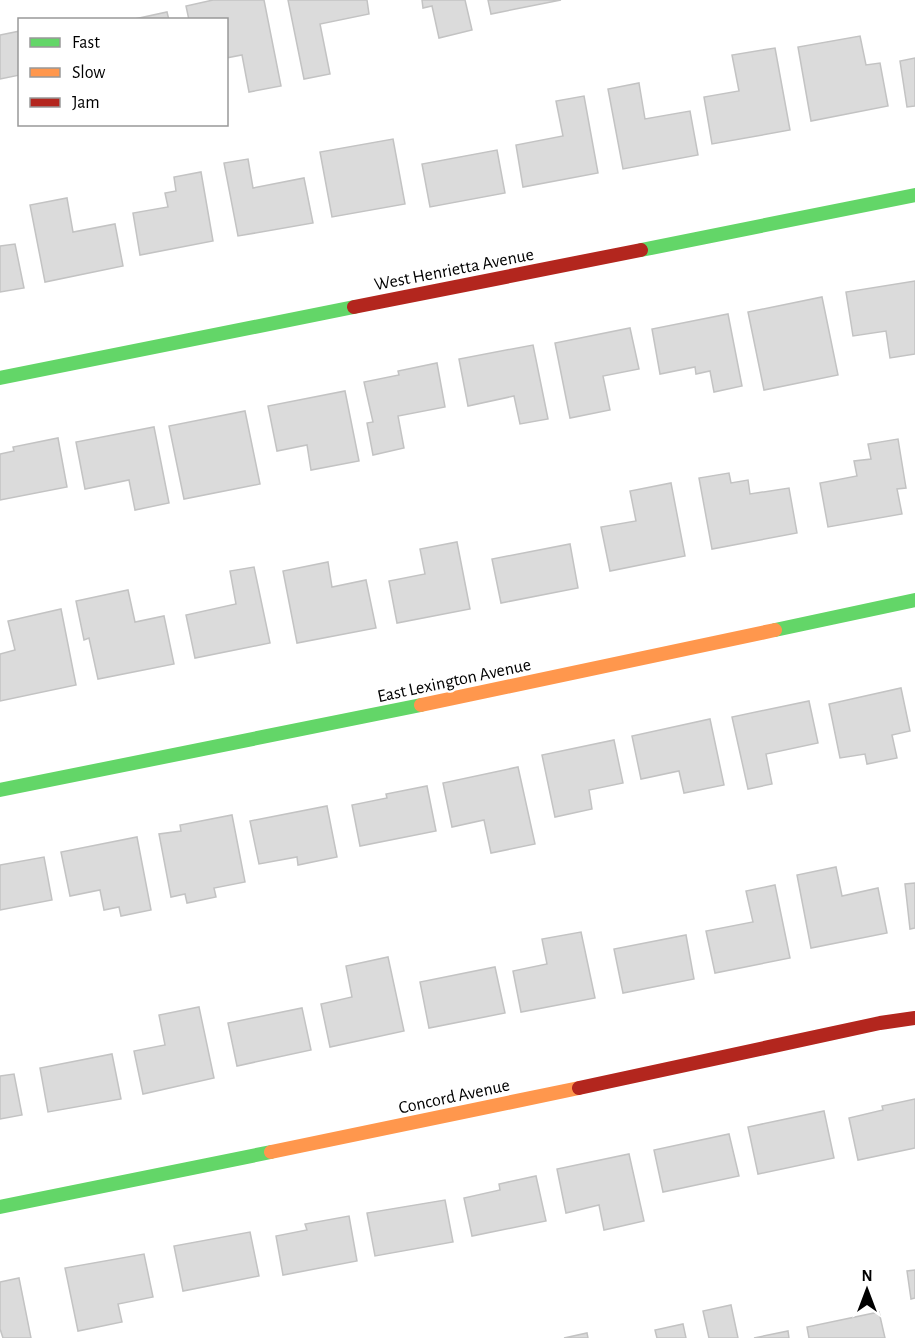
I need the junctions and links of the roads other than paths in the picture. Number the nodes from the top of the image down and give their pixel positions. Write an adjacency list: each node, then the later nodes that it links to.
1 (915, 195): 2 (street, West Henrietta Avenue)
2 (0, 378)
3 (915, 600): 4 (street, East Lexington Avenue)
4 (0, 790)
5 (915, 1018): 6 (street, Concord Avenue)
6 (0, 1206)

